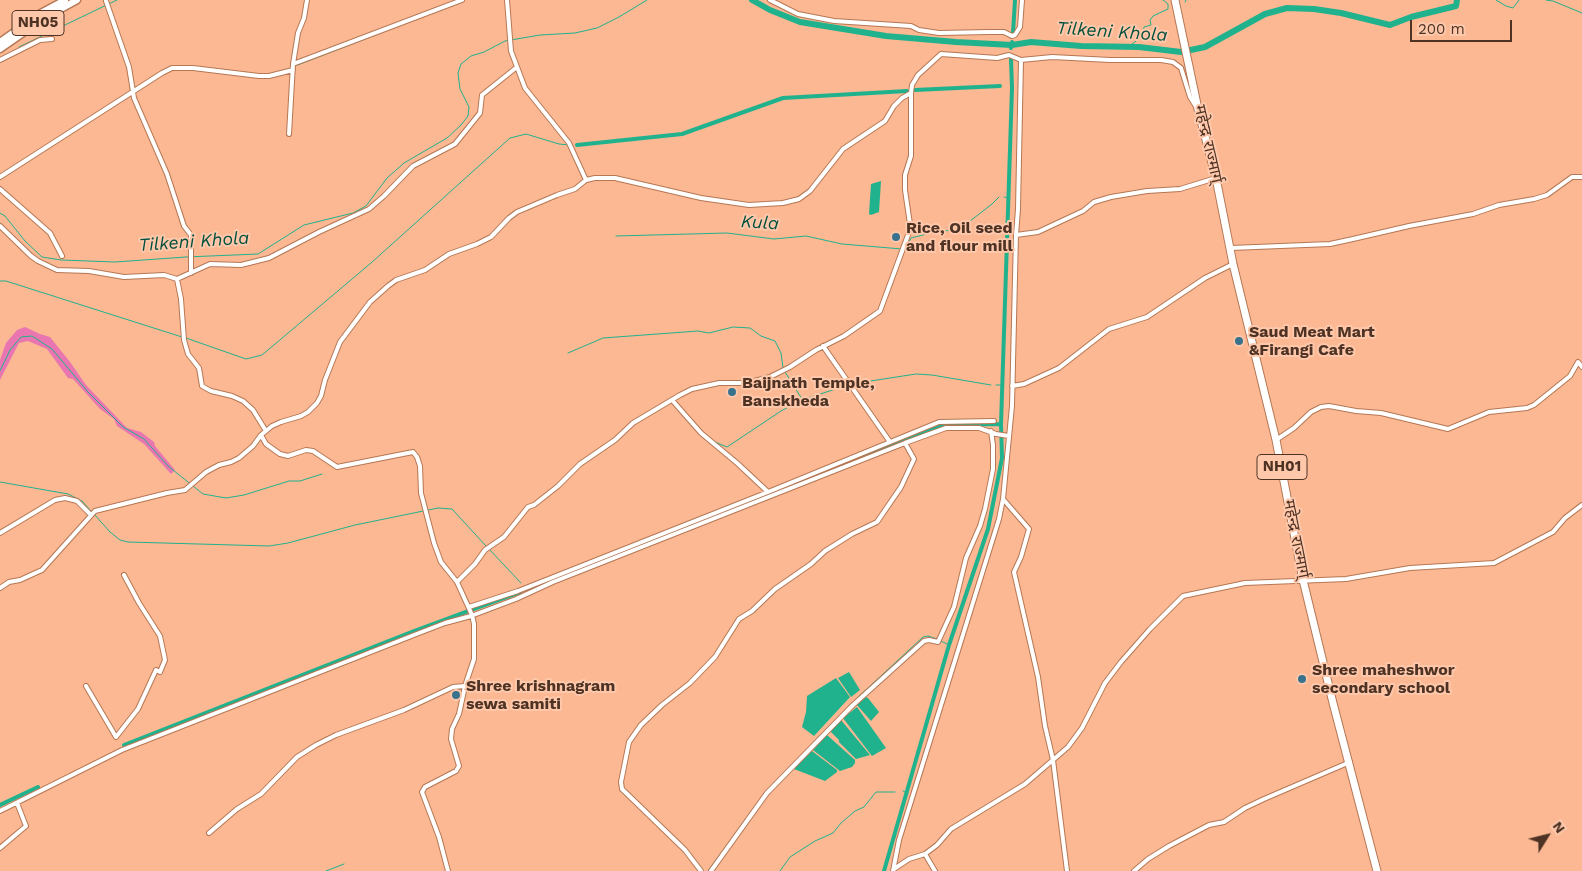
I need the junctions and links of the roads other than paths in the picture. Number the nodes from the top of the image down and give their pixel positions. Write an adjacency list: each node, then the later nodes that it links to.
1 (65, 0): 11 (main road, NH05)
2 (77, 0): 12 (main road, NH05)
3 (307, 0): 15 (street)
4 (462, 0): 15 (street)
5 (507, 0): 16 (street)
6 (770, 0): 7 (street)
7 (1022, 0)
8 (1175, 0): 19 (highway, महेन्द्र राज्मार्ग् / NH01)
9 (107, 3): 17 (street)
10 (52, 39): 13 (street)
11 (0, 42)
12 (0, 49)
13 (0, 60)
14 (1021, 60): 18 (street); 19 (street); 27 (street)
15 (293, 67): 17 (street); 20 (street)
16 (517, 67): 24 (street); 31 (street)
17 (133, 92): 21 (street); 31 (street)
18 (911, 93): 24 (street); 33 (street)
19 (1198, 108): 23 (highway, महेन्द्र राज्मार्ग् / NH01)
20 (289, 134)
21 (0, 177)
22 (1582, 177): 28 (street)
23 (1216, 178): 27 (street); 28 (highway, महेन्द्र राज्मार्ग् / NH01)
24 (586, 180): 38 (street)
25 (0, 189): 29 (street)
26 (0, 226): 32 (street)
27 (1016, 235): 35 (street)
28 (1231, 248): 30 (highway, महेन्द्र राज्मार्ग् / NH01)
29 (62, 256)
30 (1233, 264): 35 (street); 42 (highway, महेन्द्र राज्मार्ग् / NH01)
31 (191, 274): 32 (street)
32 (177, 279): 38 (street)
33 (823, 346): 36 (street); 43 (street)
34 (1582, 367): 42 (street)
35 (1012, 386): 41 (street)
36 (672, 400): 45 (street); 52 (street)
37 (994, 421): 43 (street)
38 (266, 431): 40 (street)
39 (991, 431): 41 (street); 44 (street); 68 (street)
40 (261, 435): 48 (street); 52 (street)
41 (1007, 435): 46 (street)
42 (1276, 440): 51 (highway, महेन्द्र राज्मार्ग् / NH01)
43 (890, 442): 45 (street)
44 (905, 443): 55 (street); 67 (street)
45 (768, 492): 54 (street)
46 (1003, 499): 58 (street); 65 (street)
47 (1582, 505): 51 (street)
48 (91, 515): 49 (street); 53 (street)
49 (0, 533)
50 (124, 575): 56 (street)
51 (1304, 580): 58 (street); 59 (highway, महेन्द्र राज्मार्ग् / NH01)
52 (457, 582): 54 (street)
53 (0, 588)
54 (469, 607): 55 (street)
55 (472, 616): 57 (street); 60 (street)
56 (86, 686)
57 (465, 686): 62 (street); 66 (street)
58 (1053, 760): 64 (street); 70 (street)
59 (1350, 762): 71 (street); 72 (highway, महेन्द्र राज्मार्ग् / NH01)
60 (17, 803): 61 (street); 63 (street)
61 (0, 811)
62 (209, 833)
63 (0, 848)
64 (925, 854): 65 (street); 69 (street)
65 (893, 870)
66 (448, 871)
67 (701, 871)
68 (712, 871)
69 (935, 871)
70 (1067, 871)
71 (1134, 871)
72 (1378, 871)

